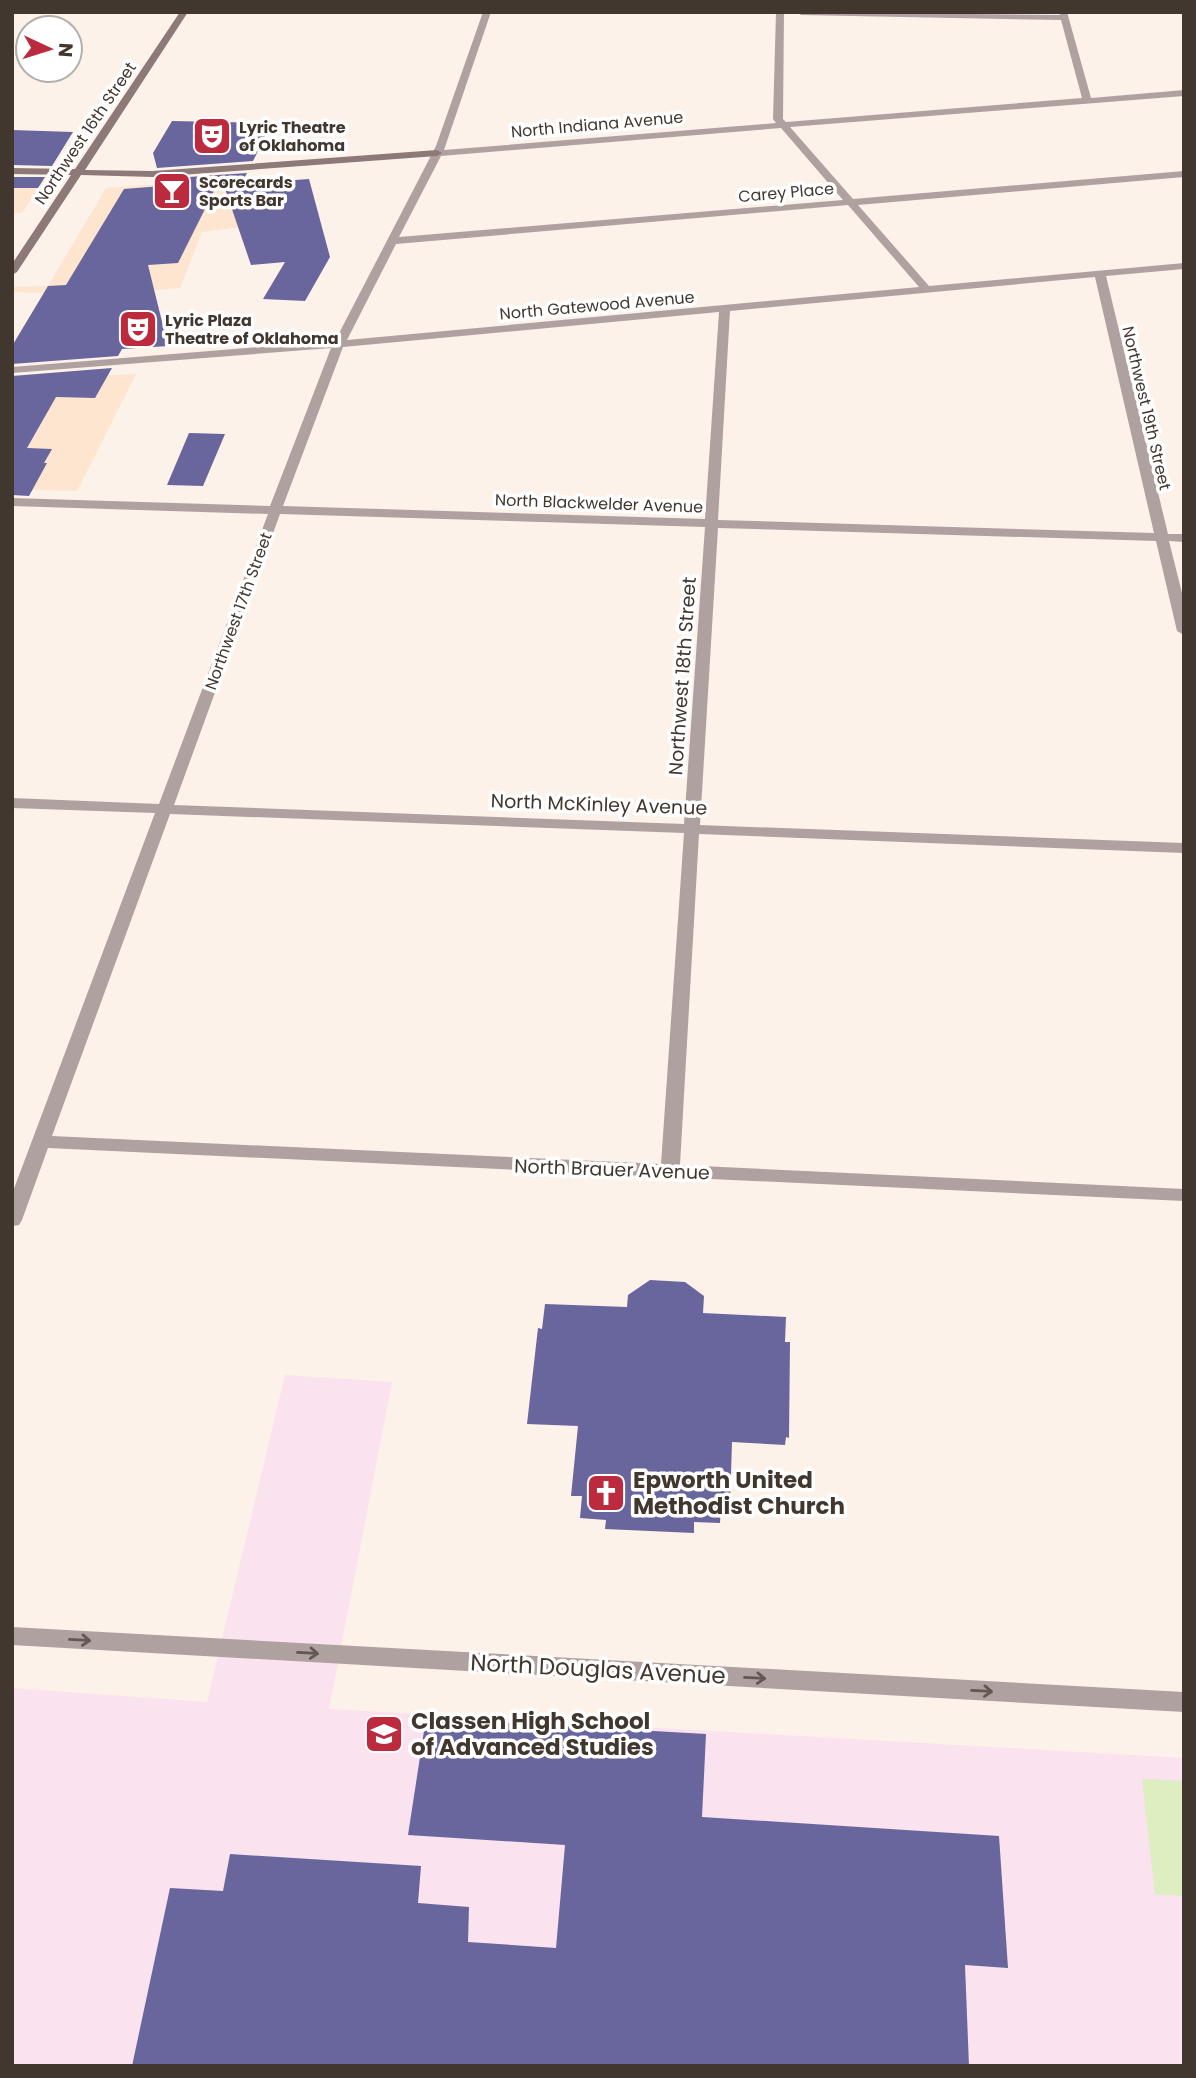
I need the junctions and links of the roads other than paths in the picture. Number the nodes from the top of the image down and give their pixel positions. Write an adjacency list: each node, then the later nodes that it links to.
1 (184, 12): 11 (street, Northwest 16th Street)
2 (487, 12): 9 (street, Northwest 17th Street)
3 (780, 12): 8 (street)
4 (801, 12): 5 (street)
5 (1064, 15): 7 (street)
6 (1184, 93): 7 (street, North Indiana Avenue)
7 (1087, 101): 8 (street, North Indiana Avenue)
8 (783, 125): 9 (street, North Indiana Avenue); 13 (street)
9 (437, 153): 11 (street, North Indiana Avenue); 14 (street, Northwest 17th Street)
10 (12, 170): 11 (street, North Indiana Avenue)
11 (78, 172): 16 (street, Northwest 16th Street)
12 (1184, 174): 13 (street, Carey Place)
13 (852, 203): 14 (street, Carey Place); 18 (street)
14 (391, 241): 20 (street, Northwest 17th Street)
15 (1184, 266): 17 (street, North Gatewood Avenue)
16 (12, 272)
17 (1100, 274): 18 (street, North Gatewood Avenue); 25 (street, Northwest 19th Street)
18 (926, 289): 19 (street, North Gatewood Avenue)
19 (725, 309): 20 (street, North Gatewood Avenue); 24 (street, Northwest 18th Street)
20 (341, 343): 21 (street, North Gatewood Avenue); 23 (street, Northwest 17th Street)
21 (12, 370)
22 (12, 502): 23 (street, North Blackwelder Avenue)
23 (275, 510): 24 (street, North Blackwelder Avenue); 29 (street, Northwest 17th Street)
24 (711, 524): 25 (street, North Blackwelder Avenue); 30 (street, Northwest 18th Street)
25 (1162, 538): 26 (street, North Blackwelder Avenue); 27 (street, Northwest 19th Street)
26 (1184, 538)
27 (1184, 631)
28 (12, 803): 29 (street, North McKinley Avenue)
29 (164, 808): 30 (street, North McKinley Avenue); 32 (street, Northwest 17th Street)
30 (692, 828): 31 (street, North McKinley Avenue); 33 (street, Northwest 18th Street)
31 (1184, 848)
32 (41, 1142): 33 (street, North Brauer Avenue); 35 (street, Northwest 17th Street)
33 (670, 1171): 34 (street, North Brauer Avenue)
34 (1184, 1195)
35 (12, 1220)
36 (12, 1636): 37 (street, North Douglas Avenue, one-way to 37)
37 (1184, 1702)

